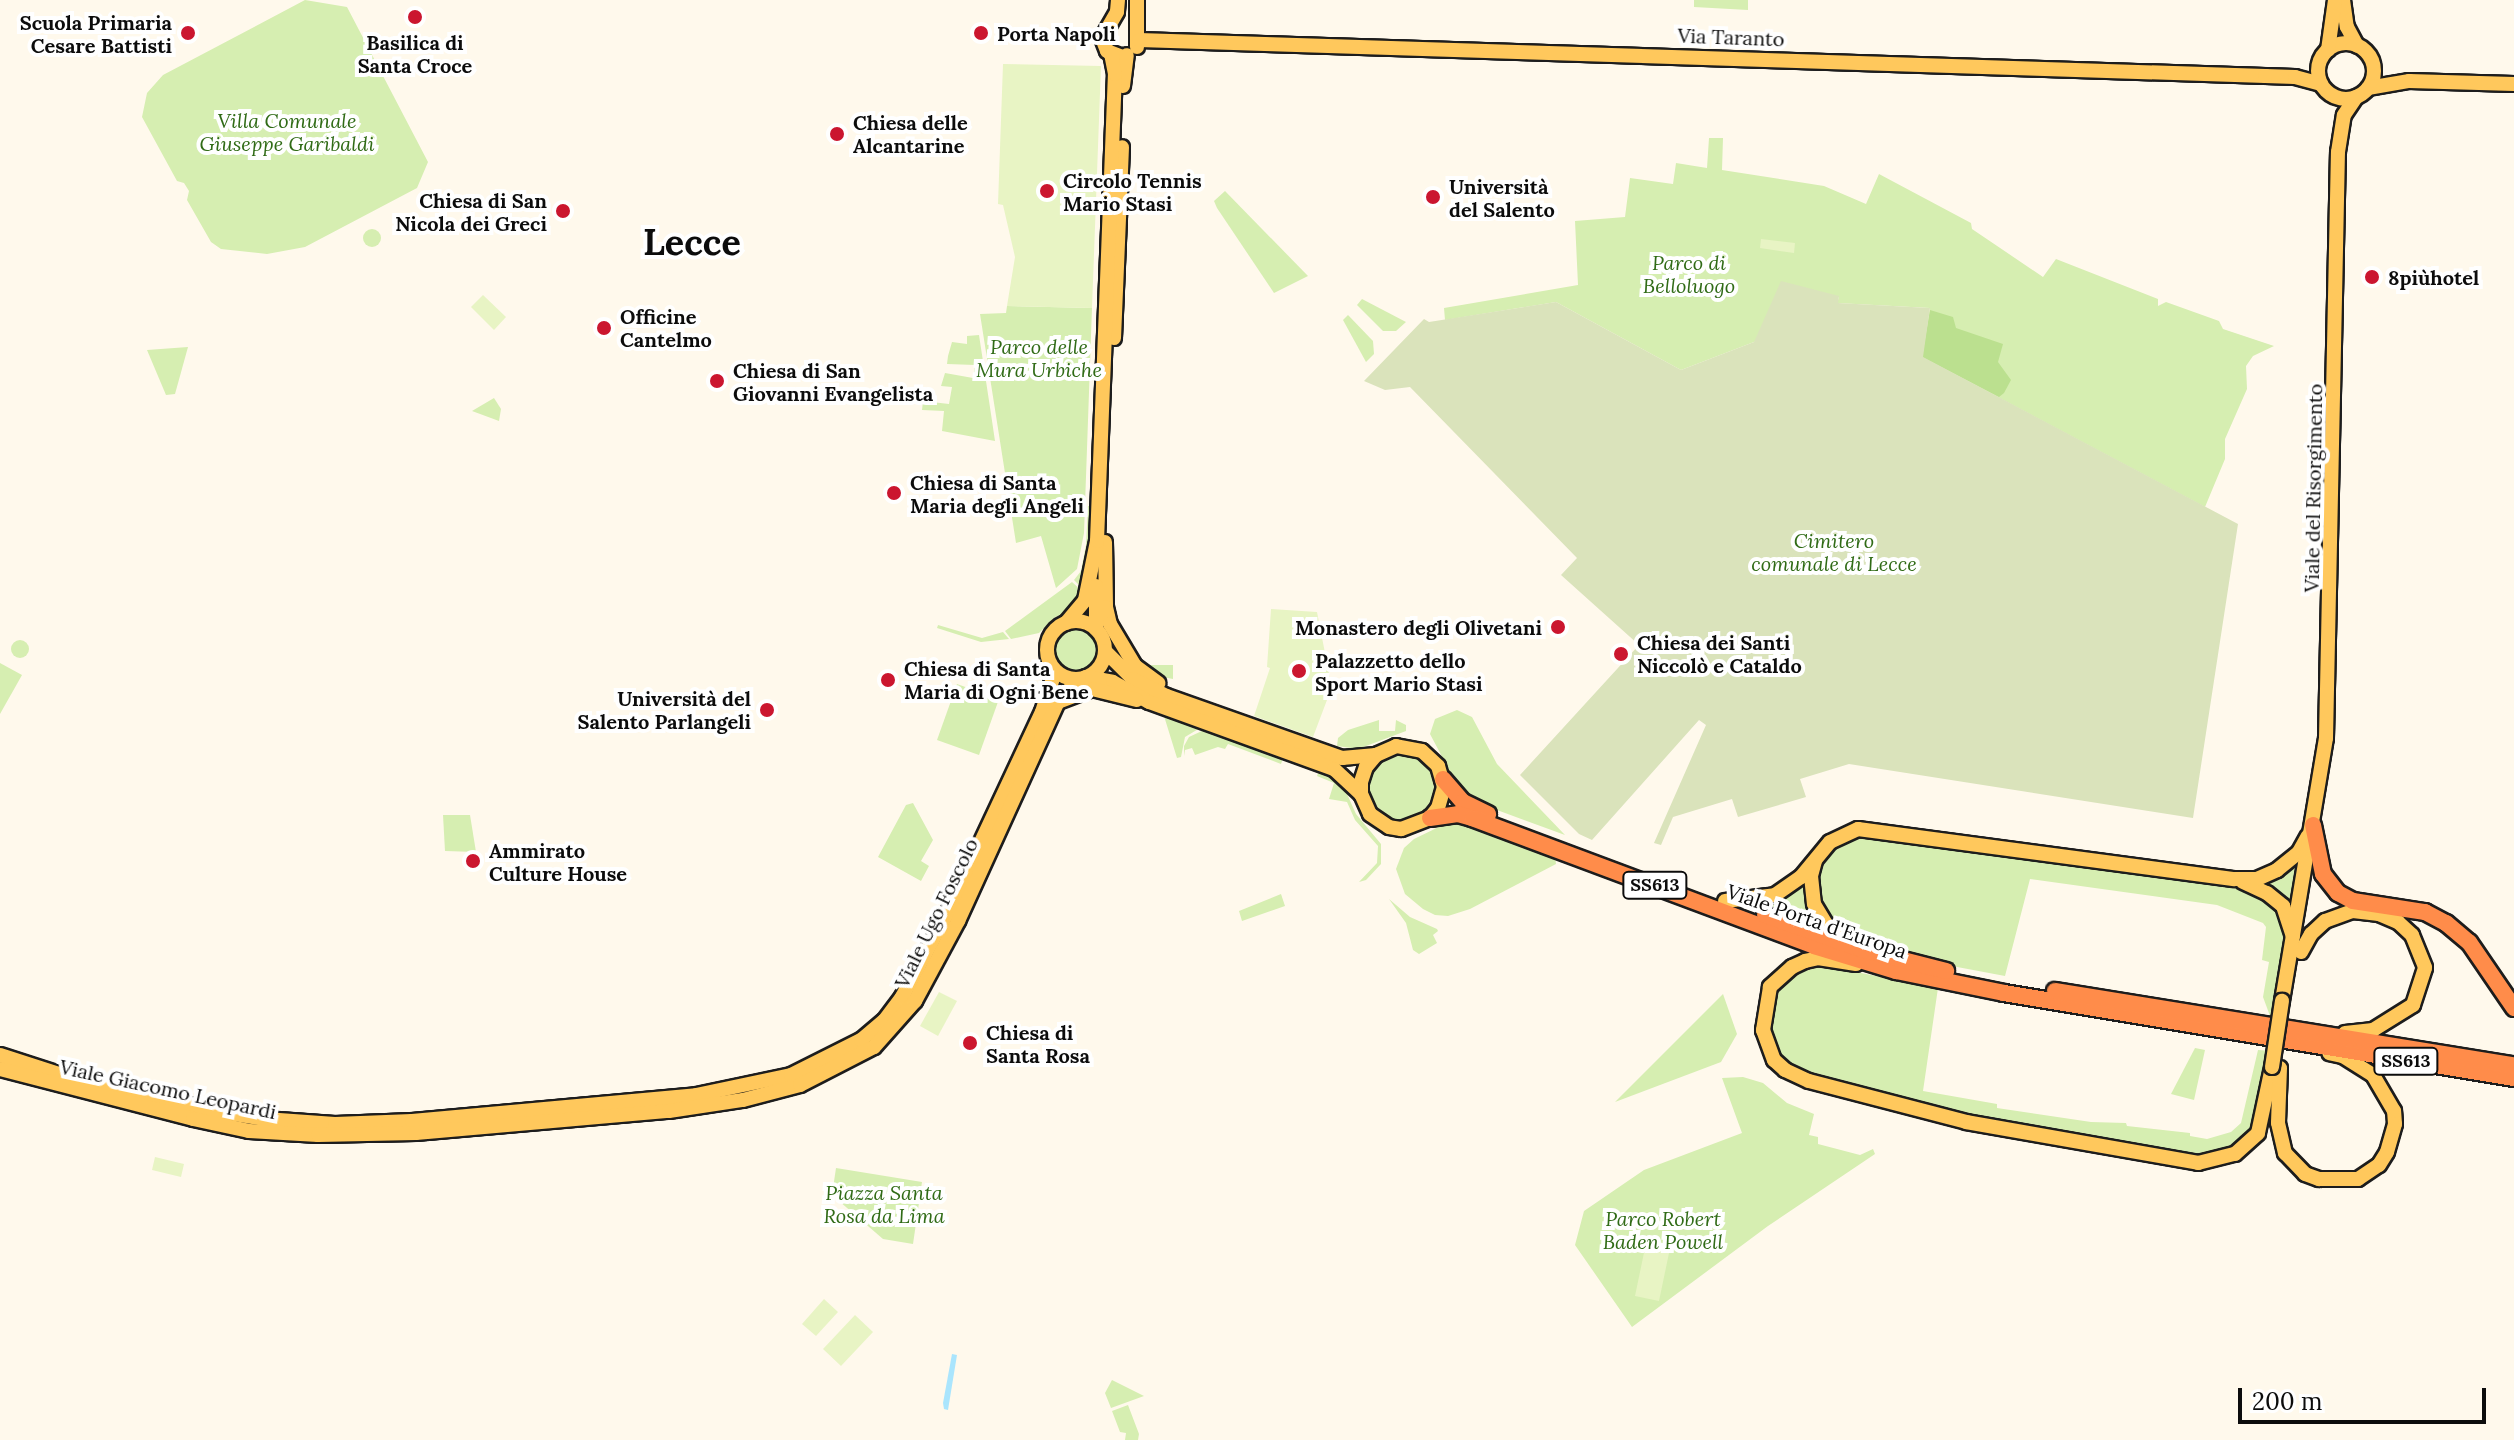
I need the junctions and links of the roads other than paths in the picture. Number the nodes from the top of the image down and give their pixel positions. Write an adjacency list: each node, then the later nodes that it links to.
1 (1118, 0): 5 (main road)
2 (1137, 0): 6 (main road)
3 (2335, 0): 8 (main road)
4 (2343, 0): 7 (main road)
5 (1111, 22): 6 (main road); 9 (main road)
6 (1137, 33): 10 (main road); 14 (main road, Via Taranto)
7 (2357, 46): 8 (main road); 11 (main road)
8 (2328, 50): 14 (main road)
9 (1111, 54): 10 (main road); 17 (main road)
10 (1127, 55): 18 (main road)
11 (2371, 59): 12 (main road); 15 (main road)
12 (2409, 81): 13 (main road); 15 (main road)
13 (2514, 84)
14 (2324, 88): 15 (main road); 16 (main road, Viale del Risorgimento)
15 (2362, 92): 16 (main road, Viale del Risorgimento)
16 (2338, 152): 28 (main road, Viale del Risorgimento)
17 (1066, 623): 18 (main road); 19 (main road)
18 (1104, 637): 20 (main road); 23 (main road); 23 (main road, Viale Porta d'Europa)
19 (1052, 667): 20 (main road); 42 (main road, Viale Ugo Foscolo)
20 (1083, 678): 21 (main road, Viale Ugo Foscolo); 22 (main road, Viale Porta d'Europa)
21 (1058, 702): 22 (main road); 42 (main road, Viale Ugo Foscolo)
22 (1149, 702): 26 (main road, Viale Porta d'Europa)
23 (1193, 705): 24 (main road, Viale Porta d'Europa)
24 (1376, 755): 25 (main road, Viale Porta d'Europa); 26 (main road)
25 (1443, 779): 27 (main road); 31 (highway, Viale Porta d'Europa / SS613)
26 (1361, 794): 27 (main road, Viale Porta d'Europa)
27 (1430, 818): 34 (highway, Viale Porta d'Europa / SS613)
28 (2313, 825): 30 (main road); 33 (main road, Viale del Risorgimento); 35 (highway)
29 (1815, 861): 30 (main road); 31 (main road); 32 (main road)
30 (2235, 879): 33 (main road)
31 (1725, 901): 32 (highway, Viale Porta d'Europa)
32 (1860, 949): 36 (highway, Viale Porta d'Europa)
33 (2297, 951): 36 (main road); 39 (main road, Viale del Risorgimento)
34 (1879, 967): 36 (highway, Viale Porta d'Europa); 39 (main road)
35 (2514, 1008)
36 (2299, 1036): 38 (highway, SS613); 39 (main road); 41 (highway, SS613)
37 (0, 1055): 42 (main road, Viale Giacomo Leopardi)
38 (2514, 1065)
39 (2276, 1068)
40 (0, 1069): 42 (main road, Viale Giacomo Leopardi)
41 (2514, 1078)
42 (517, 1117)

